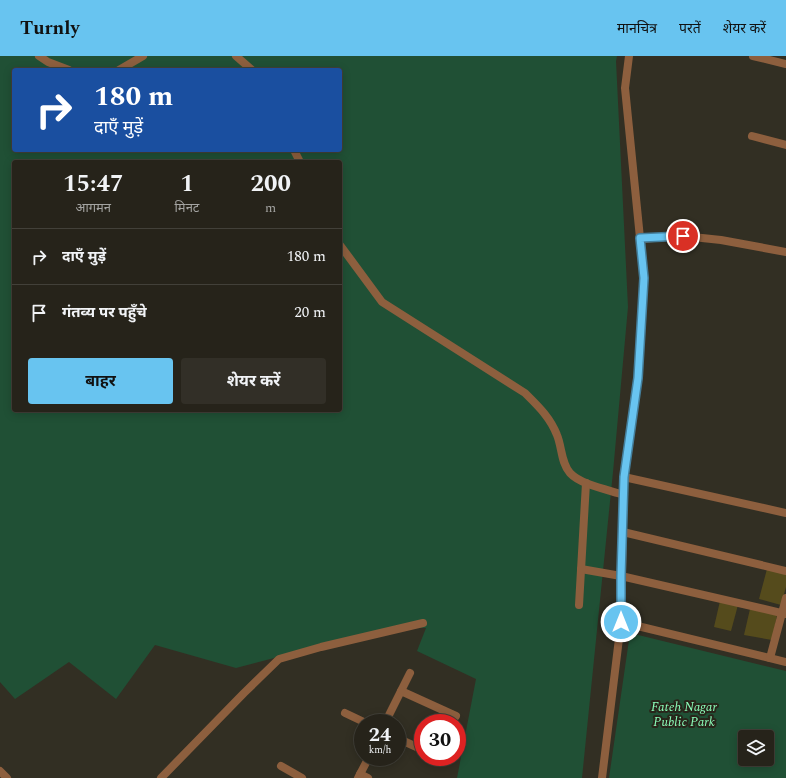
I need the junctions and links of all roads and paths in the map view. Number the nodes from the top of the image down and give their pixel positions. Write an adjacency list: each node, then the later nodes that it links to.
1 (39, 56): 7 (street)
2 (143, 56): 8 (street)
3 (236, 56): 9 (street)
4 (628, 56): 12 (street)
5 (753, 56): 6 (street)
6 (786, 64)
7 (64, 68)
8 (122, 68)
9 (250, 68)
10 (752, 136): 11 (street)
11 (786, 145)
12 (640, 238): 14 (street); 15 (street)
13 (342, 248): 16 (street)
14 (786, 252)
15 (624, 477): 17 (street); 18 (street)
16 (586, 483): 17 (street); 20 (street)
17 (624, 495): 19 (street)
18 (786, 513)
19 (623, 532): 21 (street); 22 (street)
20 (581, 569): 22 (street); 24 (street)
21 (786, 571)
22 (621, 576): 25 (street); 26 (street)
23 (786, 598): 25 (street)
24 (579, 605)
25 (784, 614): 28 (street)
26 (621, 622): 28 (street); 43 (street)
27 (423, 623): 41 (street)
28 (770, 658): 29 (street)
29 (786, 662)
30 (410, 673): 31 (street)
31 (401, 691): 33 (street); 34 (street)
32 (345, 713): 35 (street)
33 (390, 714)
34 (452, 714)
35 (354, 717)
36 (281, 766): 42 (street)
37 (366, 766): 39 (street)
38 (0, 771): 40 (street)
39 (362, 777)
40 (7, 778)
41 (161, 778)
42 (302, 778)
43 (602, 778)

